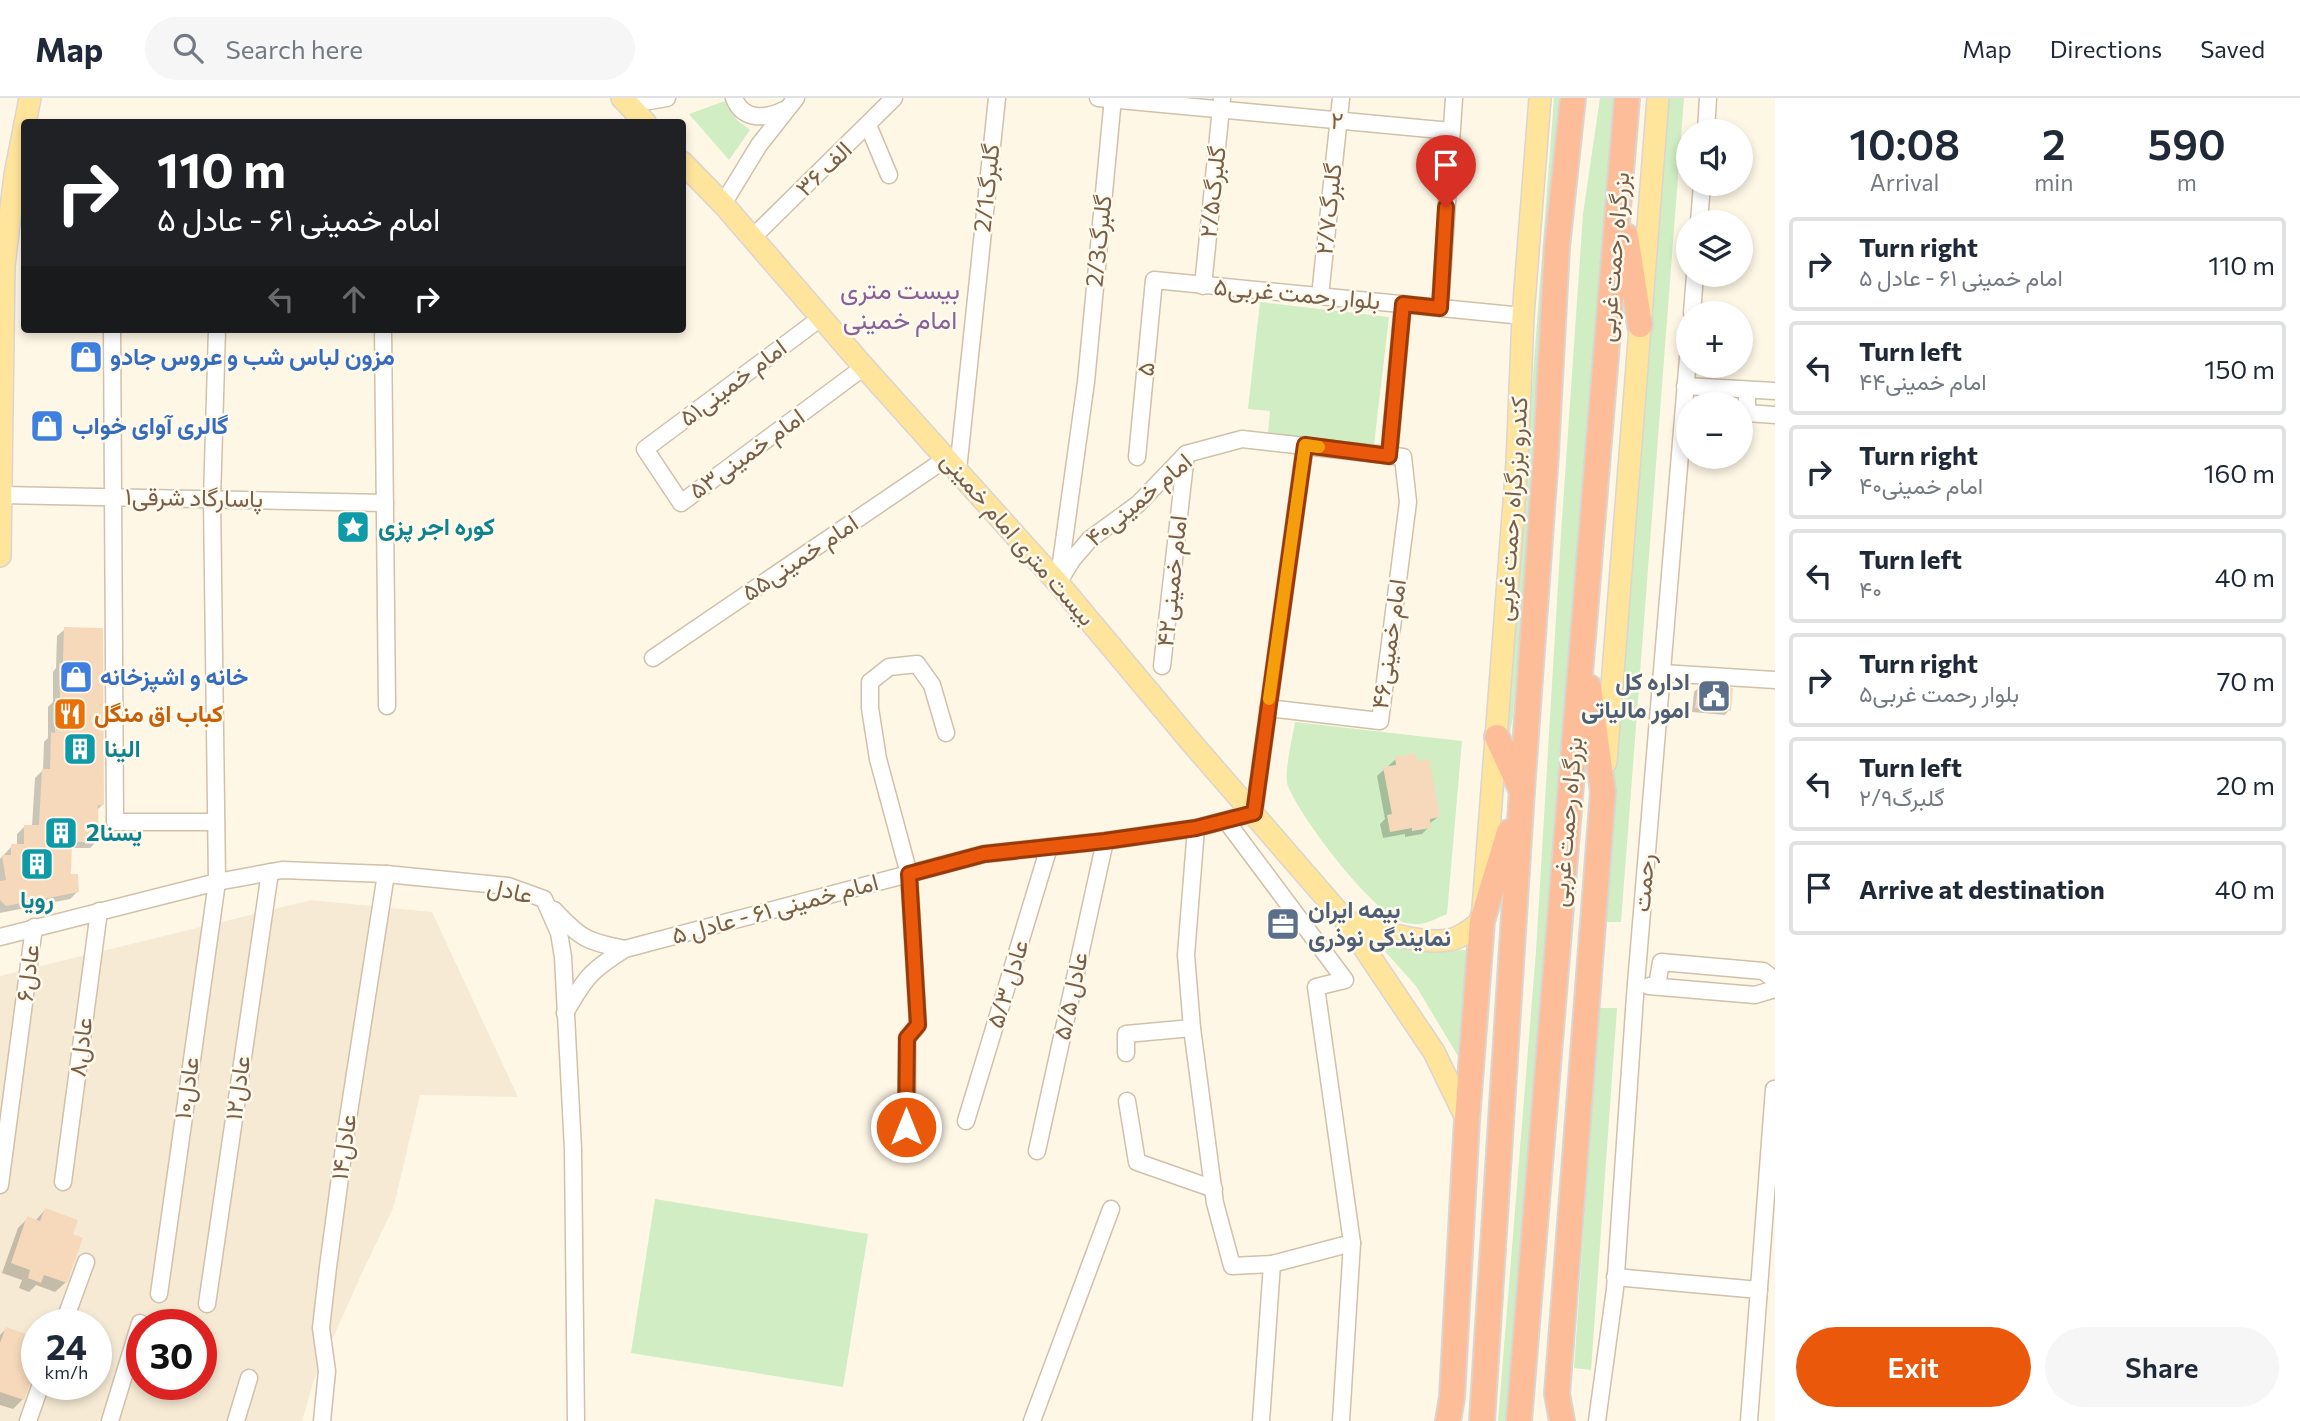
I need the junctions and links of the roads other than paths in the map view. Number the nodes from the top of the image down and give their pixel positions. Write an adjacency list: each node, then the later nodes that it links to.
1 (30, 98): 17 (main road)
2 (622, 98): 3 (street); 18 (main road)
3 (667, 98)
4 (734, 98): 15 (street)
5 (894, 98): 21 (street, ۳۶ الف)
6 (997, 98): 51 (street, 2/1گلبرگ)
7 (1341, 98): 20 (street, گلبرگ۲/۷)
8 (1454, 98): 22 (street)
9 (1540, 98): 34 (main road, کندرو بزرگراه رحمت غربی)
10 (1573, 98): 67 (highway, بزرگراه رحمت غربی)
11 (1627, 98): 26 (highway, بزرگراه رحمت غربی)
12 (1658, 98): 36 (main road)
13 (1708, 98): 19 (street)
14 (1108, 99): 16 (street, ۲); 57 (street, 2/3گلبرگ)
15 (791, 103): 27 (street)
16 (1222, 104): 20 (street, ۲); 30 (street, گلبرگ۲/۵)
17 (26, 119)
18 (642, 119)
19 (1707, 119)
20 (1339, 121): 22 (street, ۲); 31 (street, گلبرگ۲/۷)
21 (868, 125): 25 (street); 28 (street, ۳۶ الف)
22 (1451, 131): 33 (street)
23 (21, 144): 52 (main road)
24 (686, 166): 27 (main road, بیست متری امام خمینی)
25 (889, 175)
26 (1619, 195): 36 (highway); 58 (highway, بزرگراه رحمت غربی)
27 (723, 204): 28 (main road, بیست متری امام خمینی)
28 (752, 238): 35 (main road, بیست متری امام خمینی)
29 (1154, 281): 30 (street, بلوار رحمت غربی۵); 50 (street, ۵)
30 (1203, 286): 31 (street, بلوار رحمت غربی۵)
31 (1320, 296): 32 (street, بلوار رحمت غربی۵)
32 (1403, 304): 33 (street, بلوار رحمت غربی۵); 49 (street)
33 (1440, 308): 34 (street, بلوار رحمت غربی۵)
34 (1523, 316): 66 (main road, کندرو بزرگراه رحمت غربی)
35 (822, 317): 40 (main road, بیست متری امام خمینی); 47 (street, امام خمینی۵۱)
36 (1640, 325): 68 (main road)
37 (112, 333): 53 (street)
38 (216, 333): 54 (street, عادل۱۰)
39 (383, 333): 55 (street)
40 (864, 367): 47 (street, امام خمینی۵۳); 51 (main road, بیست متری امام خمینی)
41 (1686, 378): 42 (street, رحمت)
42 (1685, 386): 43 (street); 61 (street, رحمت)
43 (1748, 390): 44 (street); 45 (street)
44 (1775, 391)
45 (1775, 415)
46 (1305, 445): 48 (street, امام خمینی۴۰); 49 (street, امام خمینی۴۰); 64 (street)
47 (645, 449)
48 (1186, 454): 57 (street, امام خمینی۴۰); 60 (street, امام خمینی۴۲)
49 (1396, 456): 64 (street, امام خمینی۴۶)
50 (1137, 457)
51 (952, 464): 57 (main road, بیست متری امام خمینی); 59 (street, امام خمینی۵۵)
52 (2, 495): 53 (street, پاسارگاد شرقی۱); 56 (main road)
53 (113, 497): 54 (street, پاسارگاد شرقی۱); 70 (street)
54 (212, 499): 55 (street, پاسارگاد شرقی۱); 70 (street, عادل۱۰)
55 (385, 503): 63 (street)
56 (0, 556)
57 (1058, 583): 69 (main road, بیست متری امام خمینی)
58 (1583, 645): 68 (highway); 124 (highway, بزرگراه رحمت غربی)
59 (653, 659)
60 (1163, 666)
61 (1661, 673): 62 (street); 87 (street, رحمت)
62 (1775, 680)
63 (387, 706)
64 (1268, 708): 69 (street)
65 (946, 733): 77 (street)
66 (1497, 737): 67 (highway); 82 (main road, کندرو بزرگراه رحمت غربی)
67 (1522, 790): 82 (highway); 123 (highway, بزرگراه رحمت غربی)
68 (1604, 792): 125 (highway)
69 (1254, 813): 71 (street, امام خمینی ۶۱ - عادل ۵); 81 (main road, بیست متری امام خمینی)
70 (216, 822): 78 (street, عادل۱۰)
71 (1227, 822): 72 (street, امام خمینی ۶۱ - عادل ۵); 103 (street)
72 (1196, 828): 73 (street, امام خمینی ۶۱ - عادل ۵); 91 (street)
73 (1105, 841): 74 (street, امام خمینی ۶۱ - عادل ۵); 98 (street, عادل ۵/۵)
74 (1049, 847): 77 (street, امام خمینی ۶۱ - عادل ۵); 96 (street, عادل ۵/۳)
75 (270, 873): 76 (street, عادل); 78 (street, عادل); 109 (street, عادل۱۲)
76 (386, 874): 79 (street, عادل); 117 (street, عادل۱۴)
77 (909, 874): 85 (street, امام خمینی ۶۱ - عادل ۵); 97 (street)
78 (217, 882): 80 (street, عادل); 108 (street, عادل۱۰)
79 (544, 899): 85 (street, امام خمینی ۶۱ - عادل ۵); 90 (street, عادل)
80 (99, 911): 83 (street, عادل); 99 (street, ۸عادل)
81 (1346, 921): 82 (main road); 95 (main road, بیست متری امام خمینی)
82 (1482, 921): 95 (highway)
83 (34, 928): 84 (street, عادل); 100 (street, عادل۶)
84 (0, 937)
85 (625, 949): 90 (street, امام خمینی ۶۱ - عادل ۵)
86 (1775, 981): 88 (street)
87 (1636, 984): 88 (street); 106 (street, رحمت)
88 (1657, 986): 89 (street)
89 (1775, 989)
90 (565, 1013): 118 (street, عادل)
91 (1192, 1028): 92 (street); 101 (street)
92 (1126, 1053)
93 (1774, 1089): 107 (street)
94 (1127, 1101): 101 (street)
95 (1467, 1120): 122 (highway)
96 (966, 1121)
97 (906, 1127)
98 (1037, 1151)
99 (64, 1182)
100 (0, 1185)
101 (1214, 1189): 105 (street)
102 (1111, 1209): 119 (street)
103 (1352, 1243): 105 (street); 121 (street)
104 (86, 1262): 110 (street)
105 (1272, 1264): 120 (street)
106 (1615, 1277): 107 (street); 126 (street, رحمت)
107 (1759, 1290): 127 (street)
108 (159, 1294)
109 (207, 1304)
110 (69, 1309)
111 (126, 1369): 115 (street)
112 (249, 1378): 116 (street)
113 (35, 1400): 114 (street)
114 (28, 1421)
115 (110, 1421)
116 (236, 1421)
117 (323, 1421)
118 (576, 1421)
119 (1032, 1421)
120 (1261, 1421)
121 (1341, 1421)
122 (1448, 1421)
123 (1482, 1421)
124 (1518, 1421)
125 (1562, 1421)
126 (1597, 1421)
127 (1749, 1421)

